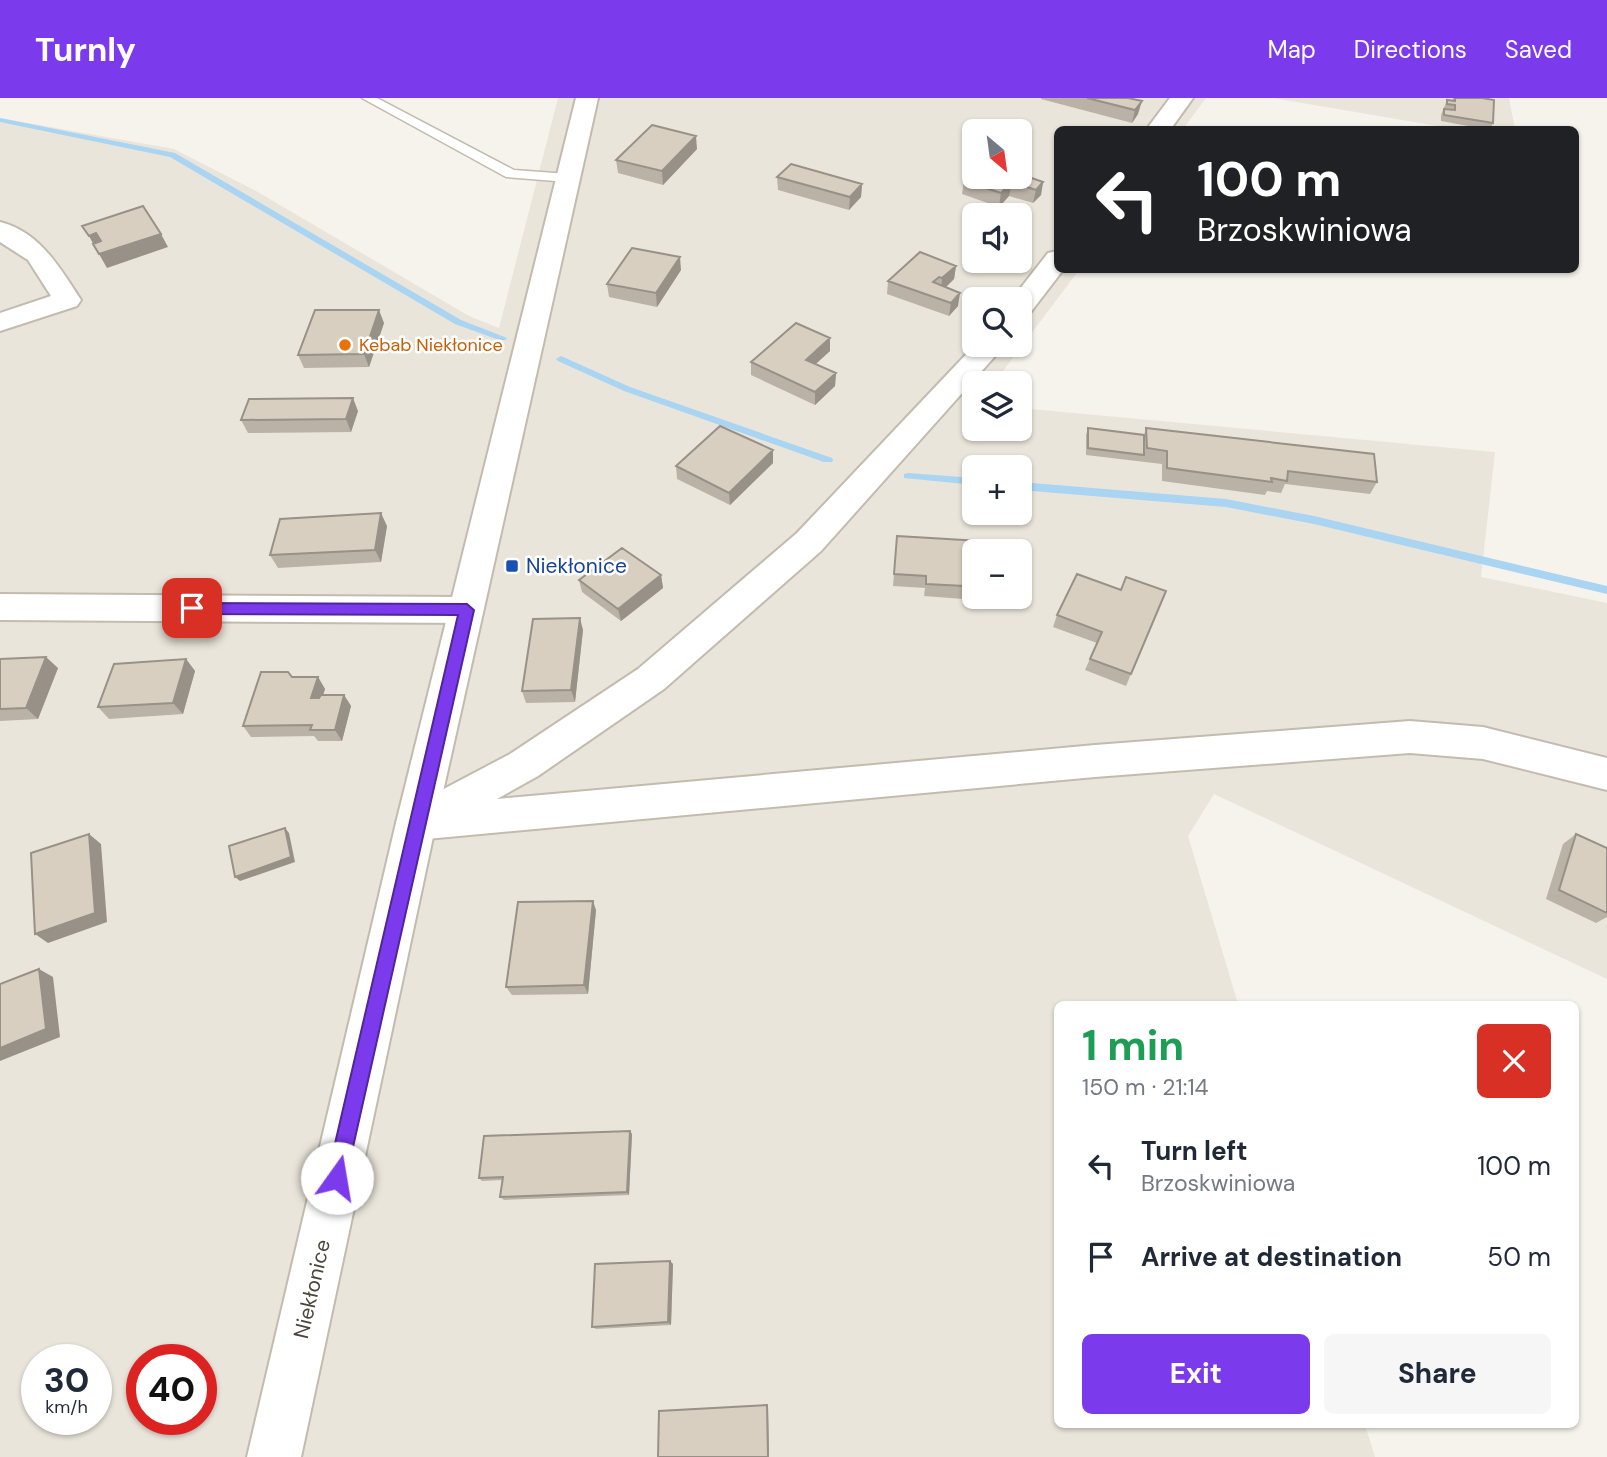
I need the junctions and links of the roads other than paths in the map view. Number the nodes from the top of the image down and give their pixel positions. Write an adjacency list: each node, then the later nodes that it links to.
1 (368, 98): 5 (lane)
2 (587, 98): 5 (street, Niekłonice)
3 (1182, 98): 4 (street)
4 (1160, 126)
5 (568, 178): 12 (street, Niekłonice)
6 (0, 230): 9 (street)
7 (1054, 263): 8 (street)
8 (1032, 291)
9 (0, 322)
10 (980, 357): 14 (street)
11 (0, 607): 12 (street)
12 (467, 610): 14 (street, Niekłonice)
13 (1607, 774): 14 (street)
14 (416, 823): 15 (street, Niekłonice)
15 (274, 1457)

